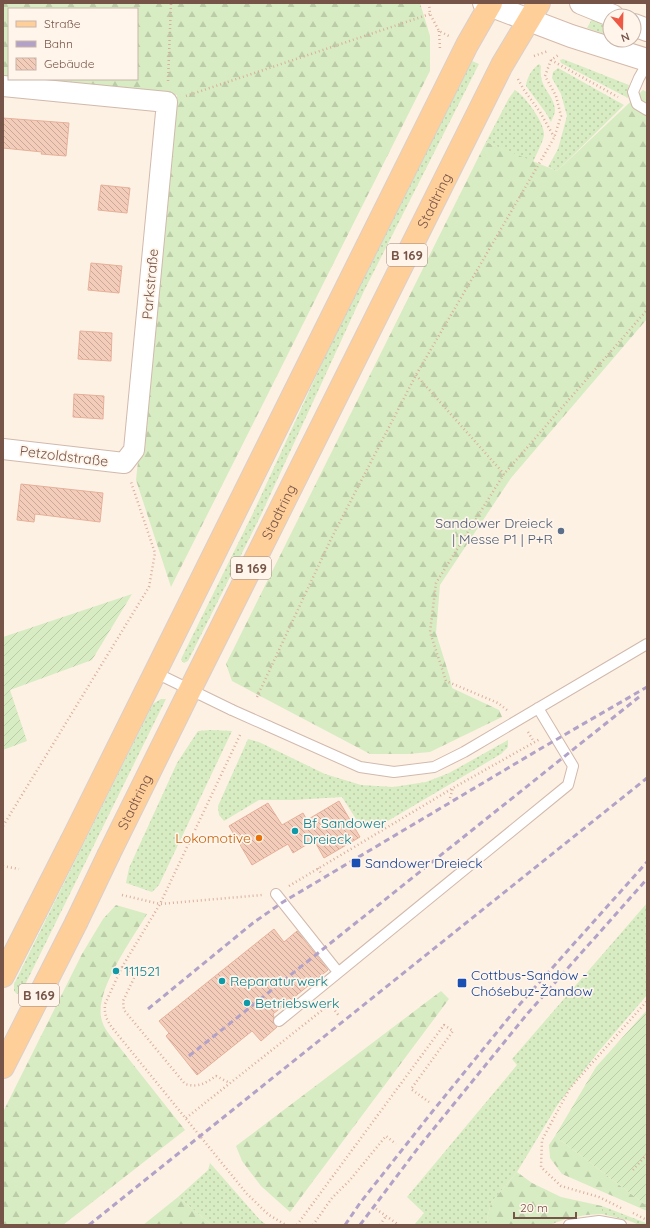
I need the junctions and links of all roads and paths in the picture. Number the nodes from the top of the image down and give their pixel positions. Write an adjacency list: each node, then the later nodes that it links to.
1 (171, 3): 13 (path)
2 (581, 3): 5 (main road)
3 (488, 4): 4 (main road); 23 (main road, B 169)
4 (534, 11): 9 (main road); 24 (main road, Stadtring / B 169)
5 (602, 12)
6 (430, 14): 13 (path)
7 (564, 52): 8 (path)
8 (550, 60): 14 (path); 16 (path)
9 (647, 60)
10 (647, 64): 14 (lane)
11 (518, 78): 16 (path)
12 (3, 86): 13 (street)
13 (167, 102): 20 (street, Parkstraße)
14 (637, 104): 15 (lane)
15 (647, 110)
16 (554, 138): 18 (path)
17 (647, 310): 21 (path)
18 (416, 375): 21 (path); 25 (path)
19 (3, 449): 20 (street, Petzoldstraße)
20 (124, 463): 33 (path)
21 (504, 474): 27 (path)
22 (647, 644): 26 (lane)
23 (156, 673): 24 (lane); 43 (main road, B 169, bridge)
24 (190, 690): 27 (lane, bridge); 47 (main road, Stadtring / B 169, bridge)
25 (257, 697)
26 (538, 708): 27 (lane); 28 (lane)
27 (520, 720): 30 (path)
28 (552, 732): 30 (path); 42 (lane)
29 (240, 735): 40 (path)
30 (534, 742): 31 (path)
31 (454, 788): 32 (path); 35 (path)
32 (450, 798)
33 (3, 826)
34 (3, 866): 36 (path)
35 (318, 868): 37 (path); 38 (path)
36 (18, 869)
37 (322, 875)
38 (276, 894): 40 (path); 42 (lane)
39 (122, 895): 40 (path)
40 (160, 904): 41 (path)
41 (122, 967): 48 (path); 50 (path)
42 (338, 972): 46 (lane)
43 (3, 976)
44 (647, 1001): 54 (path)
45 (339, 1016): 48 (path)
46 (279, 1021)
47 (3, 1067)
48 (230, 1083): 50 (path)
49 (429, 1102): 60 (path)
50 (186, 1118): 59 (path)
51 (396, 1144): 61 (path)
52 (647, 1154): 53 (path)
53 (633, 1170)
54 (622, 1208)
55 (376, 1209): 57 (path)
56 (628, 1211): 58 (path)
57 (386, 1216): 62 (path); 63 (path)
58 (647, 1220)
59 (286, 1225)
60 (297, 1225)
61 (313, 1225)
62 (380, 1225)
63 (399, 1225)
64 (569, 1225): 65 (lane)
65 (621, 1225)

